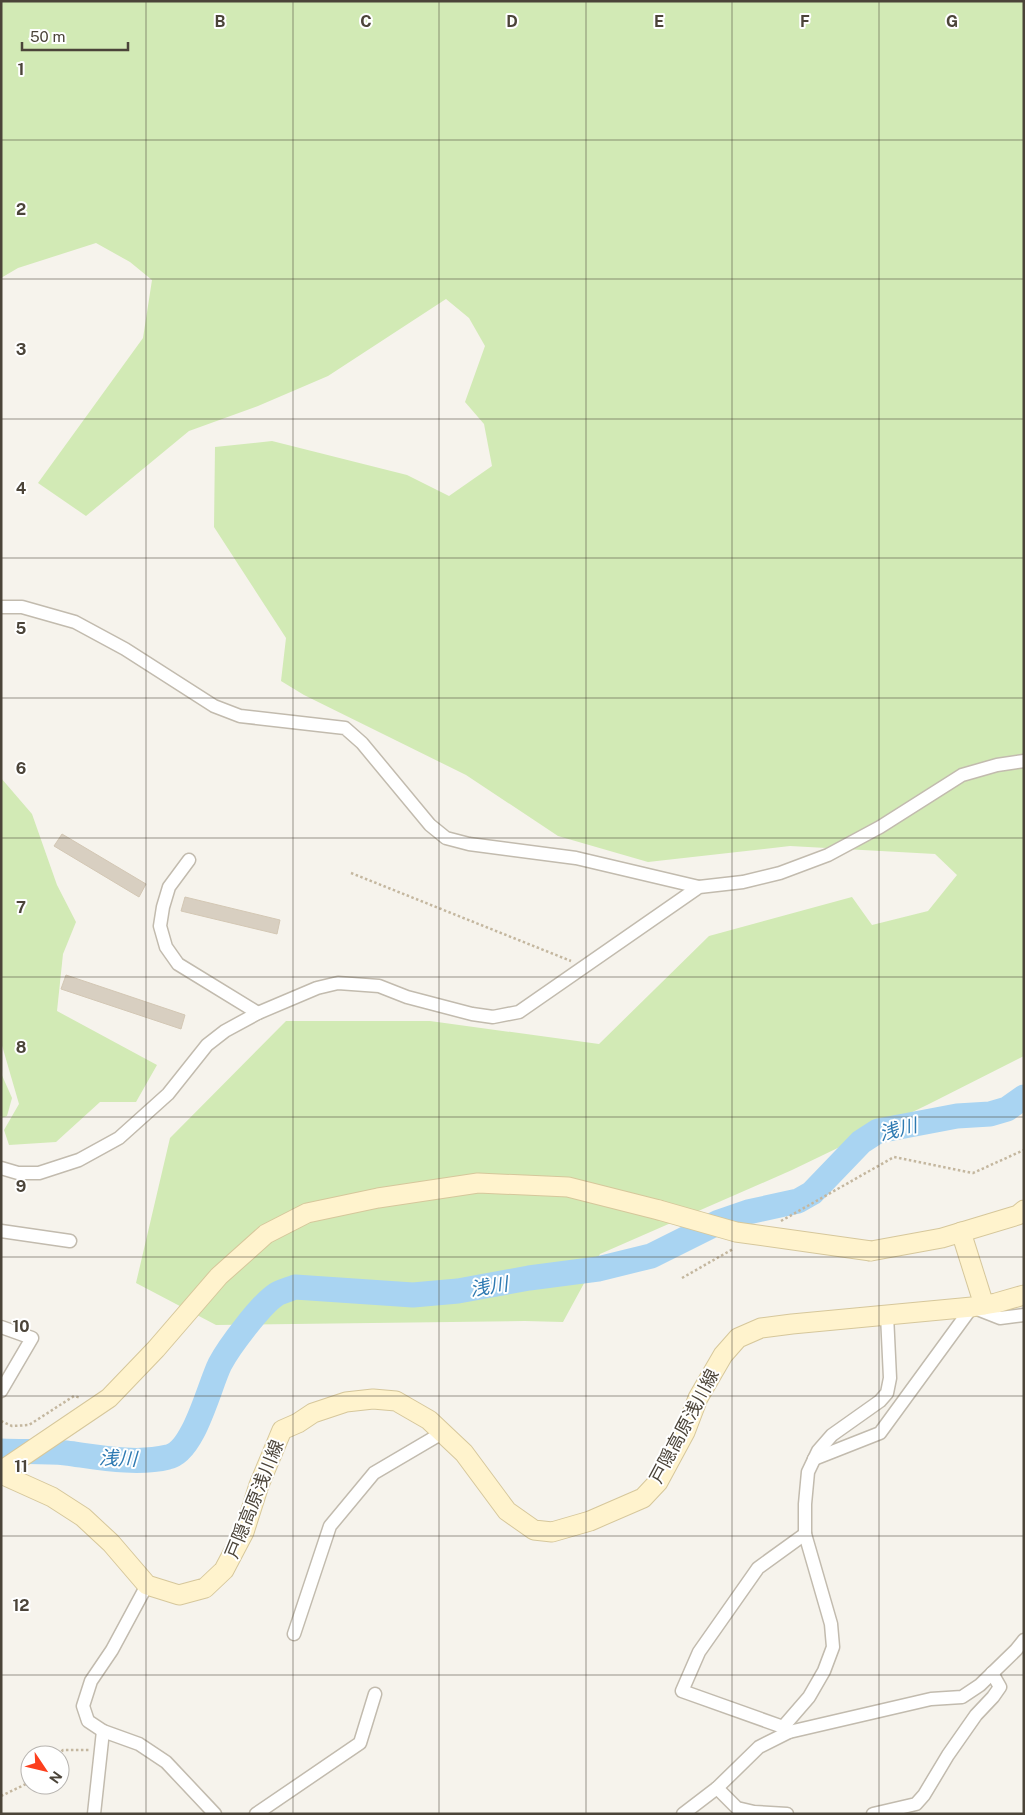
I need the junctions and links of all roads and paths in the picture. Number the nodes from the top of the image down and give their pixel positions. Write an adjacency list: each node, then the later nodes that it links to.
1 (1, 607): 5 (street)
2 (1024, 761): 5 (street)
3 (188, 860): 7 (street)
4 (351, 873): 6 (path)
5 (698, 887): 6 (street)
6 (584, 966): 7 (street)
7 (258, 1013): 9 (street)
8 (1024, 1150): 11 (path)
9 (1, 1168)
10 (1024, 1210): 13 (main road)
11 (777, 1224)
12 (1, 1231): 14 (street)
13 (961, 1232): 18 (main road); 23 (main road, bridge)
14 (70, 1240)
15 (733, 1248): 16 (path)
16 (682, 1278)
17 (1024, 1295): 18 (main road, 戸隠高原浅川線)
18 (978, 1306): 19 (main road, 戸隠高原浅川線); 20 (street); 26 (street)
19 (887, 1315): 25 (main road, 戸隠高原浅川線); 26 (street)
20 (1024, 1315)
21 (1, 1327): 22 (street)
22 (1, 1391)
23 (99, 1405): 24 (path); 27 (main road)
24 (1, 1422)
25 (442, 1433): 29 (main road, 戸隠高原浅川線); 30 (street)
26 (814, 1459): 28 (street)
27 (4, 1470): 29 (main road)
28 (805, 1534): 34 (street); 34 (street)
29 (147, 1585): 35 (street)
30 (294, 1634)
31 (1024, 1640): 32 (street)
32 (992, 1673): 34 (street); 47 (street)
33 (375, 1694): 44 (street)
34 (786, 1729): 39 (street)
35 (103, 1732): 37 (street); 43 (street)
36 (70, 1750): 37 (path)
37 (101, 1750): 42 (street)
38 (20, 1787): 40 (path)
39 (717, 1788): 41 (street); 45 (street)
40 (1, 1796)
41 (754, 1813): 46 (street)
42 (94, 1814)
43 (215, 1814)
44 (256, 1814)
45 (683, 1814)
46 (787, 1814)
47 (872, 1814)

